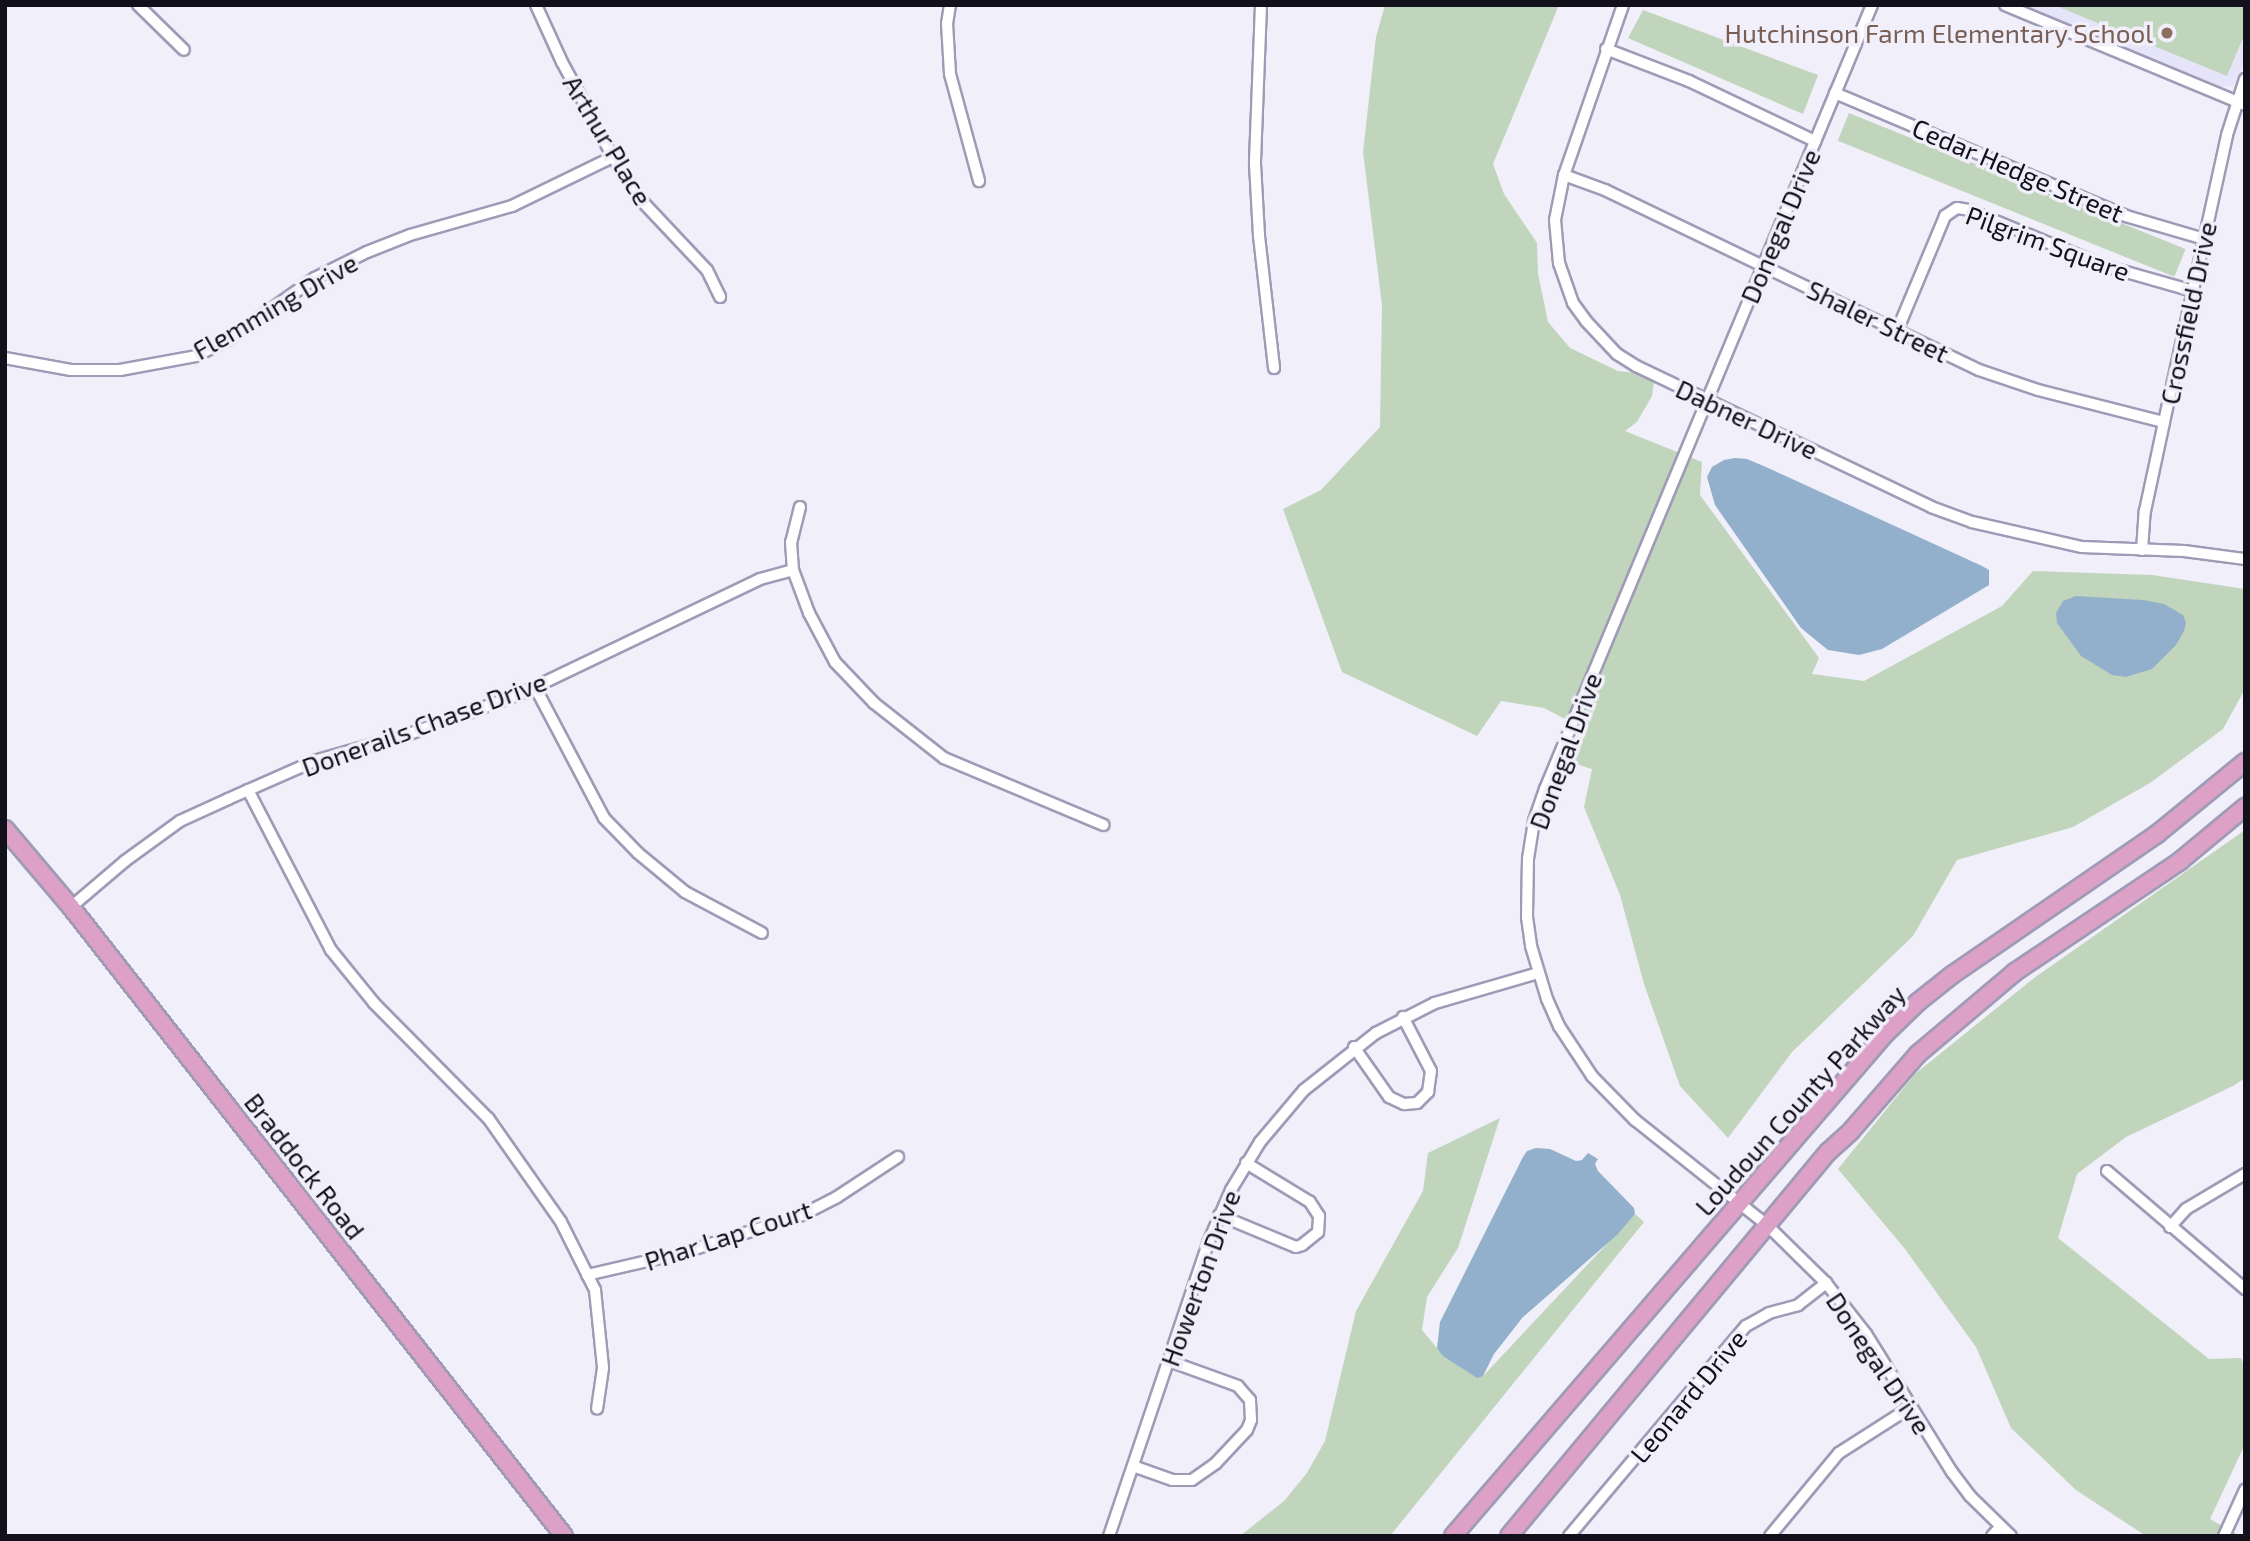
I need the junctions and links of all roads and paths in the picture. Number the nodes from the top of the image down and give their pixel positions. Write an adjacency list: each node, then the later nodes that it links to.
1 (138, 5): 9 (street)
2 (536, 5): 14 (street, Arthur Place)
3 (950, 5): 16 (street)
4 (1261, 5): 23 (street)
5 (1623, 5): 8 (street, Dabner Drive)
6 (1872, 5): 11 (street, Donegal Drive)
7 (2005, 5): 12 (street)
8 (1606, 49): 13 (street); 15 (street, Dabner Drive)
9 (184, 50)
10 (2245, 79): 12 (street, Crossfield Drive)
11 (1835, 93): 13 (street, Donegal Drive); 17 (street, Cedar Hedge Street)
12 (2241, 104): 17 (street, Crossfield Drive)
13 (1815, 141): 18 (street, Donegal Drive)
14 (613, 158): 20 (street, Arthur Place); 22 (street, Flemming Drive)
15 (1564, 175): 18 (street, Shaler Street); 24 (street, Dabner Drive)
16 (979, 181)
17 (2204, 239): 19 (street, Crossfield Drive)
18 (1763, 266): 21 (street, Shaler Street); 24 (street, Donegal Drive)
19 (2193, 291): 21 (street, Pilgrim Square); 25 (street, Crossfield Drive)
20 (720, 297)
21 (1897, 331): 25 (street, Shaler Street)
22 (5, 358)
23 (1274, 368)
24 (1707, 400): 27 (street, Dabner Drive); 38 (street, Donegal Drive)
25 (2164, 422): 27 (street, Crossfield Drive)
26 (800, 507): 29 (street)
27 (2142, 550): 28 (street, Dabner Drive)
28 (2245, 559)
29 (793, 570): 30 (street, Donerails Chase Drive); 34 (street)
30 (535, 687): 32 (street, Donerails Chase Drive); 37 (street)
31 (2245, 762): 45 (main road, Loudoun County Parkway)
32 (248, 790): 36 (street, Donerails Chase Drive); 49 (street)
33 (2245, 807): 47 (main road)
34 (1103, 825)
35 (5, 829): 36 (main road, Braddock Road)
36 (71, 907): 58 (main road, Braddock Road)
37 (762, 933)
38 (1538, 973): 39 (street, Howerton Drive); 45 (street, Donegal Drive)
39 (1403, 1017): 40 (street, Howerton Drive); 40 (street)
40 (1354, 1047): 42 (street, Howerton Drive)
41 (898, 1157): 49 (street, Phar Lap Court)
42 (1246, 1163): 46 (street, Howerton Drive); 46 (street)
43 (2107, 1171): 48 (street)
44 (2245, 1174): 48 (street)
45 (1739, 1203): 47 (street, Donegal Drive); 60 (main road, Loudoun County Parkway)
46 (1219, 1215): 52 (street, Howerton Drive)
47 (1767, 1226): 50 (street, Donegal Drive); 61 (main road)
48 (2170, 1227): 51 (street)
49 (587, 1275): 54 (street)
50 (1826, 1283): 53 (street, Donegal Drive); 62 (street, Leonard Drive)
51 (2245, 1289)
52 (1168, 1361): 55 (street, Howerton Drive); 55 (street)
53 (1911, 1407): 57 (street, Donegal Drive); 63 (street)
54 (597, 1409)
55 (1133, 1466): 59 (street, Howerton Drive)
56 (2245, 1490): 66 (street)
57 (2000, 1527): 64 (street); 65 (street, Donegal Drive)
58 (564, 1536)
59 (1109, 1536)
60 (1452, 1536)
61 (1509, 1536)
62 (1569, 1536)
63 (1770, 1536)
64 (1992, 1536)
65 (2011, 1536)
66 (2224, 1536)

